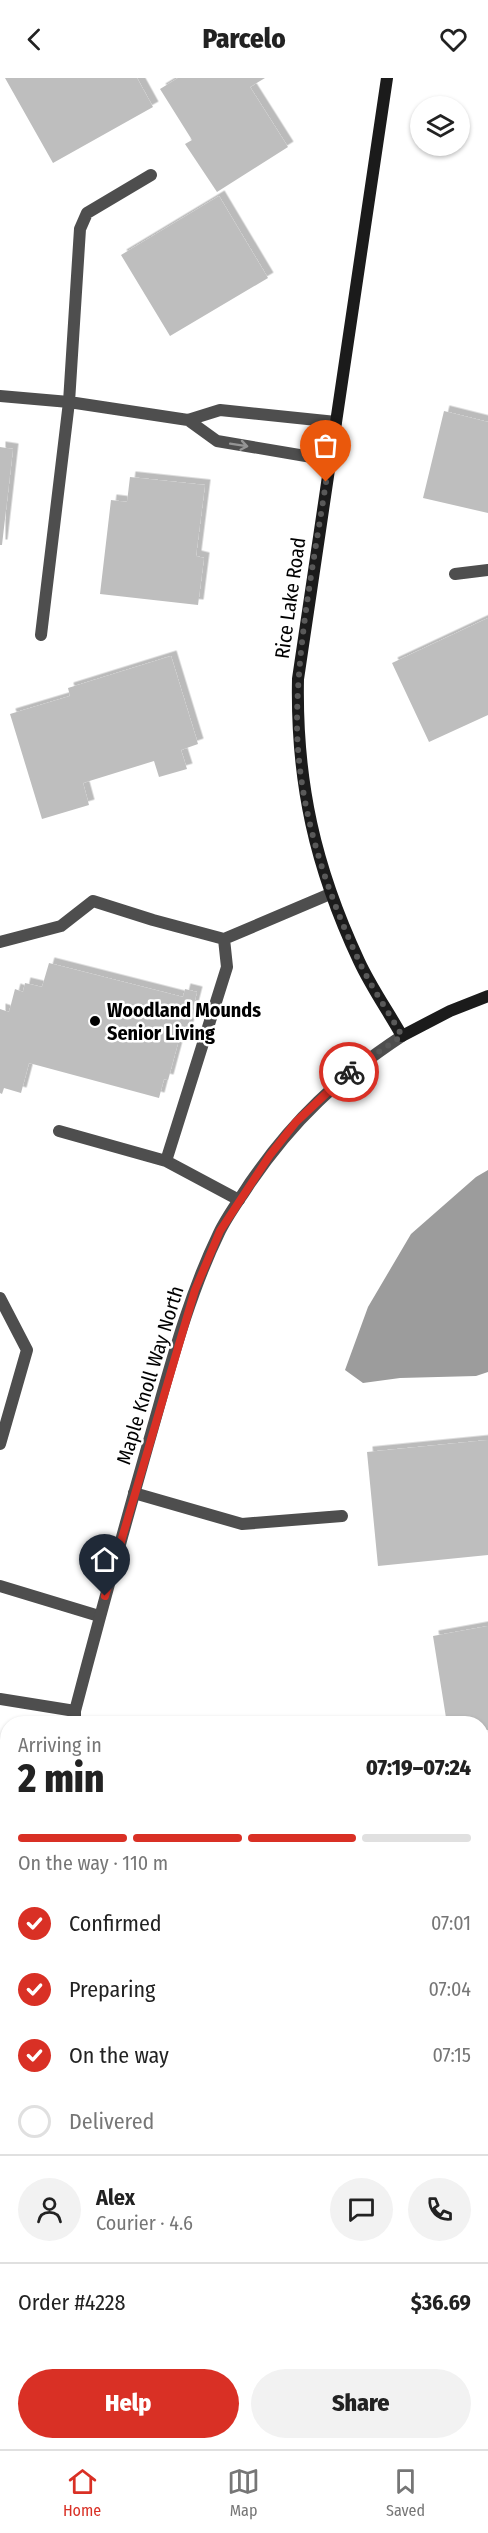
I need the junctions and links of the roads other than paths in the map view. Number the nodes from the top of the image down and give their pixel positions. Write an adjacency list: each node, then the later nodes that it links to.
1 (387, 78): 6 (street, Rice Lake Road)
2 (151, 175): 4 (street)
3 (0, 396): 4 (street)
4 (69, 402): 5 (street); 10 (street)
5 (188, 420): 6 (street); 7 (street, one-way to 7)
6 (336, 422): 7 (street, Rice Lake Road)
7 (329, 460): 11 (street, Rice Lake Road)
8 (488, 570): 9 (street)
9 (455, 574)
10 (41, 635)
11 (330, 894): 12 (street); 15 (street, Rice Lake Road)
12 (224, 939): 13 (street); 17 (street)
13 (0, 942)
14 (488, 996): 15 (street, Maple Knoll Way North)
15 (402, 1036): 18 (street, Maple Knoll Way North)
16 (59, 1131): 17 (street)
17 (166, 1161): 18 (street)
18 (239, 1200): 21 (street, Maple Knoll Way North)
19 (0, 1298): 20 (street)
20 (0, 1444)
21 (135, 1493): 22 (street); 24 (street, Maple Knoll Way North)
22 (342, 1516)
23 (0, 1586): 24 (street)
24 (99, 1616): 27 (street, Maple Knoll Way North)
25 (0, 1699): 26 (street)
26 (71, 1716)
27 (75, 1716)

